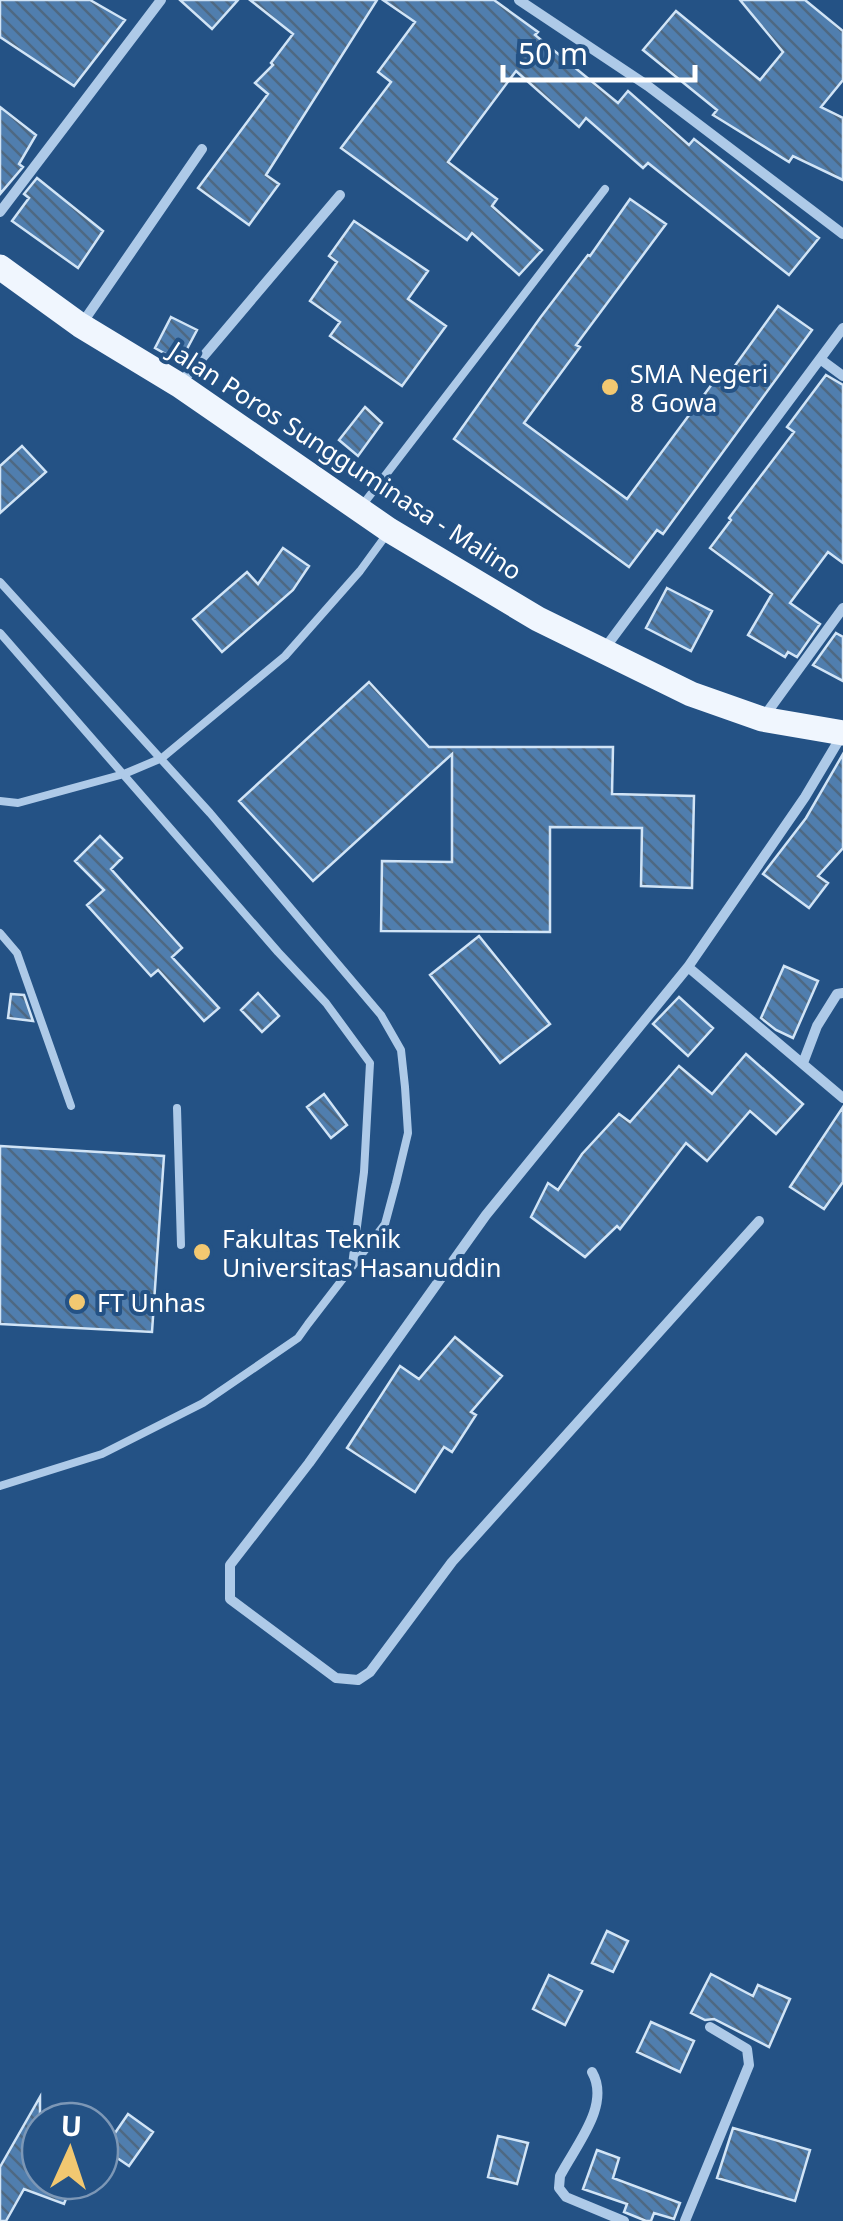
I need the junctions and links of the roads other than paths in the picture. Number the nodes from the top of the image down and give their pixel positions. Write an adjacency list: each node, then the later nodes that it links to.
1 (161, 0): 6 (street)
2 (519, 0): 7 (street)
3 (202, 149): 9 (street)
4 (605, 189): 14 (lane)
5 (340, 196): 13 (street)
6 (0, 212)
7 (843, 234)
8 (0, 268): 9 (main road, Jalan Poros Sungguminasa - Malino)
9 (80, 326): 13 (main road, Jalan Poros Sungguminasa - Malino)
10 (843, 328): 11 (street)
11 (820, 359): 12 (street); 19 (street)
12 (843, 376)
13 (179, 384): 14 (main road, Jalan Poros Sungguminasa - Malino)
14 (359, 509): 15 (main road, Jalan Poros Sungguminasa - Malino)
15 (389, 530): 19 (main road, Jalan Poros Sungguminasa - Malino); 22 (lane)
16 (0, 582): 22 (lane)
17 (843, 608): 20 (street)
18 (0, 633): 23 (lane)
19 (602, 652): 20 (main road, Jalan Poros Sungguminasa - Malino)
20 (762, 718): 21 (main road, Jalan Poros Sungguminasa - Malino)
21 (843, 734): 26 (street)
22 (162, 758): 23 (lane); 34 (lane)
23 (124, 774): 24 (lane); 34 (lane)
24 (0, 801)
25 (0, 933): 30 (lane)
26 (688, 967): 28 (street); 32 (street)
27 (843, 993): 28 (street)
28 (803, 1063): 29 (street)
29 (843, 1098)
30 (71, 1106)
31 (177, 1108): 33 (lane)
32 (759, 1221)
33 (180, 1245)
34 (352, 1265): 35 (lane)
35 (0, 1486)
36 (710, 2027): 39 (street)
37 (592, 2072): 38 (street)
38 (624, 2221)
39 (685, 2221)

